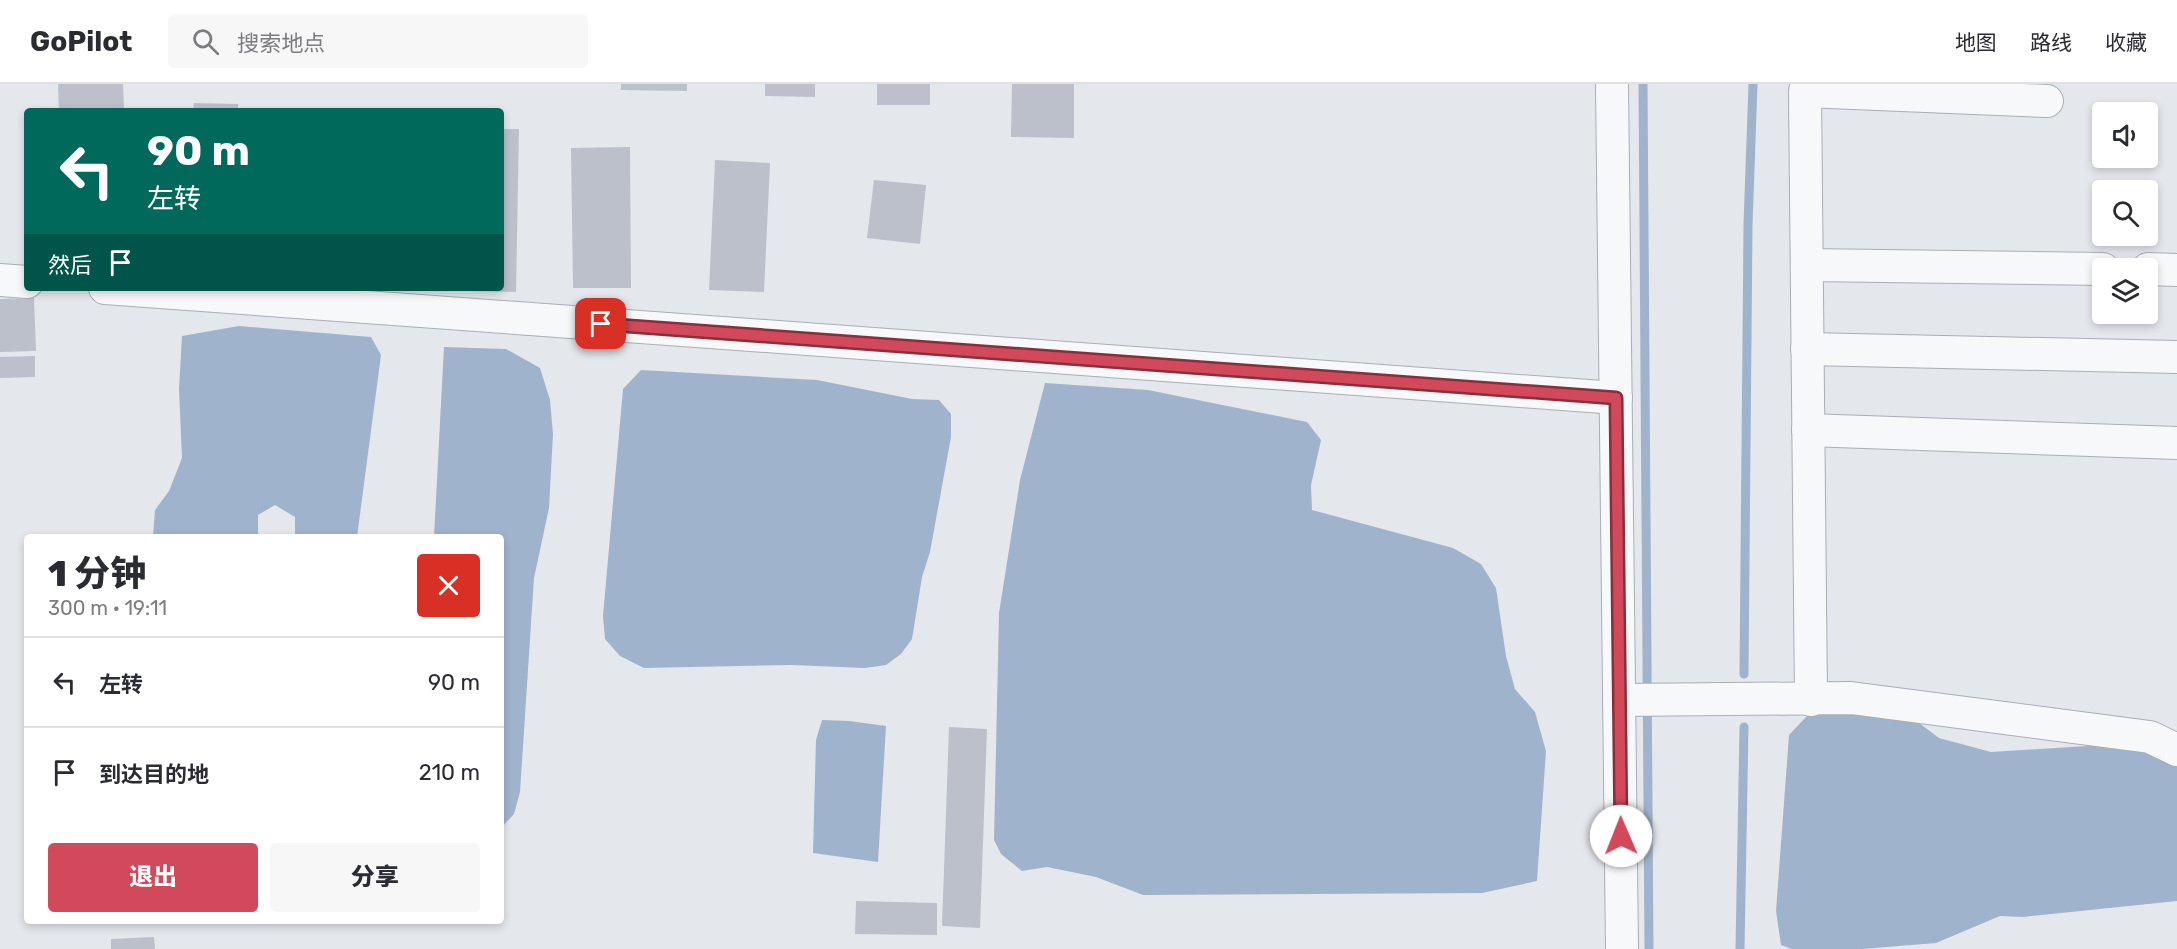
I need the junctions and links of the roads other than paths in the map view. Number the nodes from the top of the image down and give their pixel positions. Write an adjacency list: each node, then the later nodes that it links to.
1 (1612, 84): 12 (street)
2 (2047, 101): 3 (street)
3 (1806, 265): 4 (street); 10 (street)
4 (2092, 269)
5 (2158, 269): 6 (street)
6 (2177, 270)
7 (0, 280): 8 (street)
8 (24, 282)
9 (146, 291): 12 (street)
10 (1807, 349): 11 (street); 13 (street)
11 (2177, 357)
12 (1616, 398): 15 (street)
13 (1808, 430): 14 (street); 16 (street)
14 (2177, 443)
15 (1625, 700): 16 (street); 18 (street)
16 (1810, 700): 17 (street)
17 (2177, 750)
18 (1622, 949)

